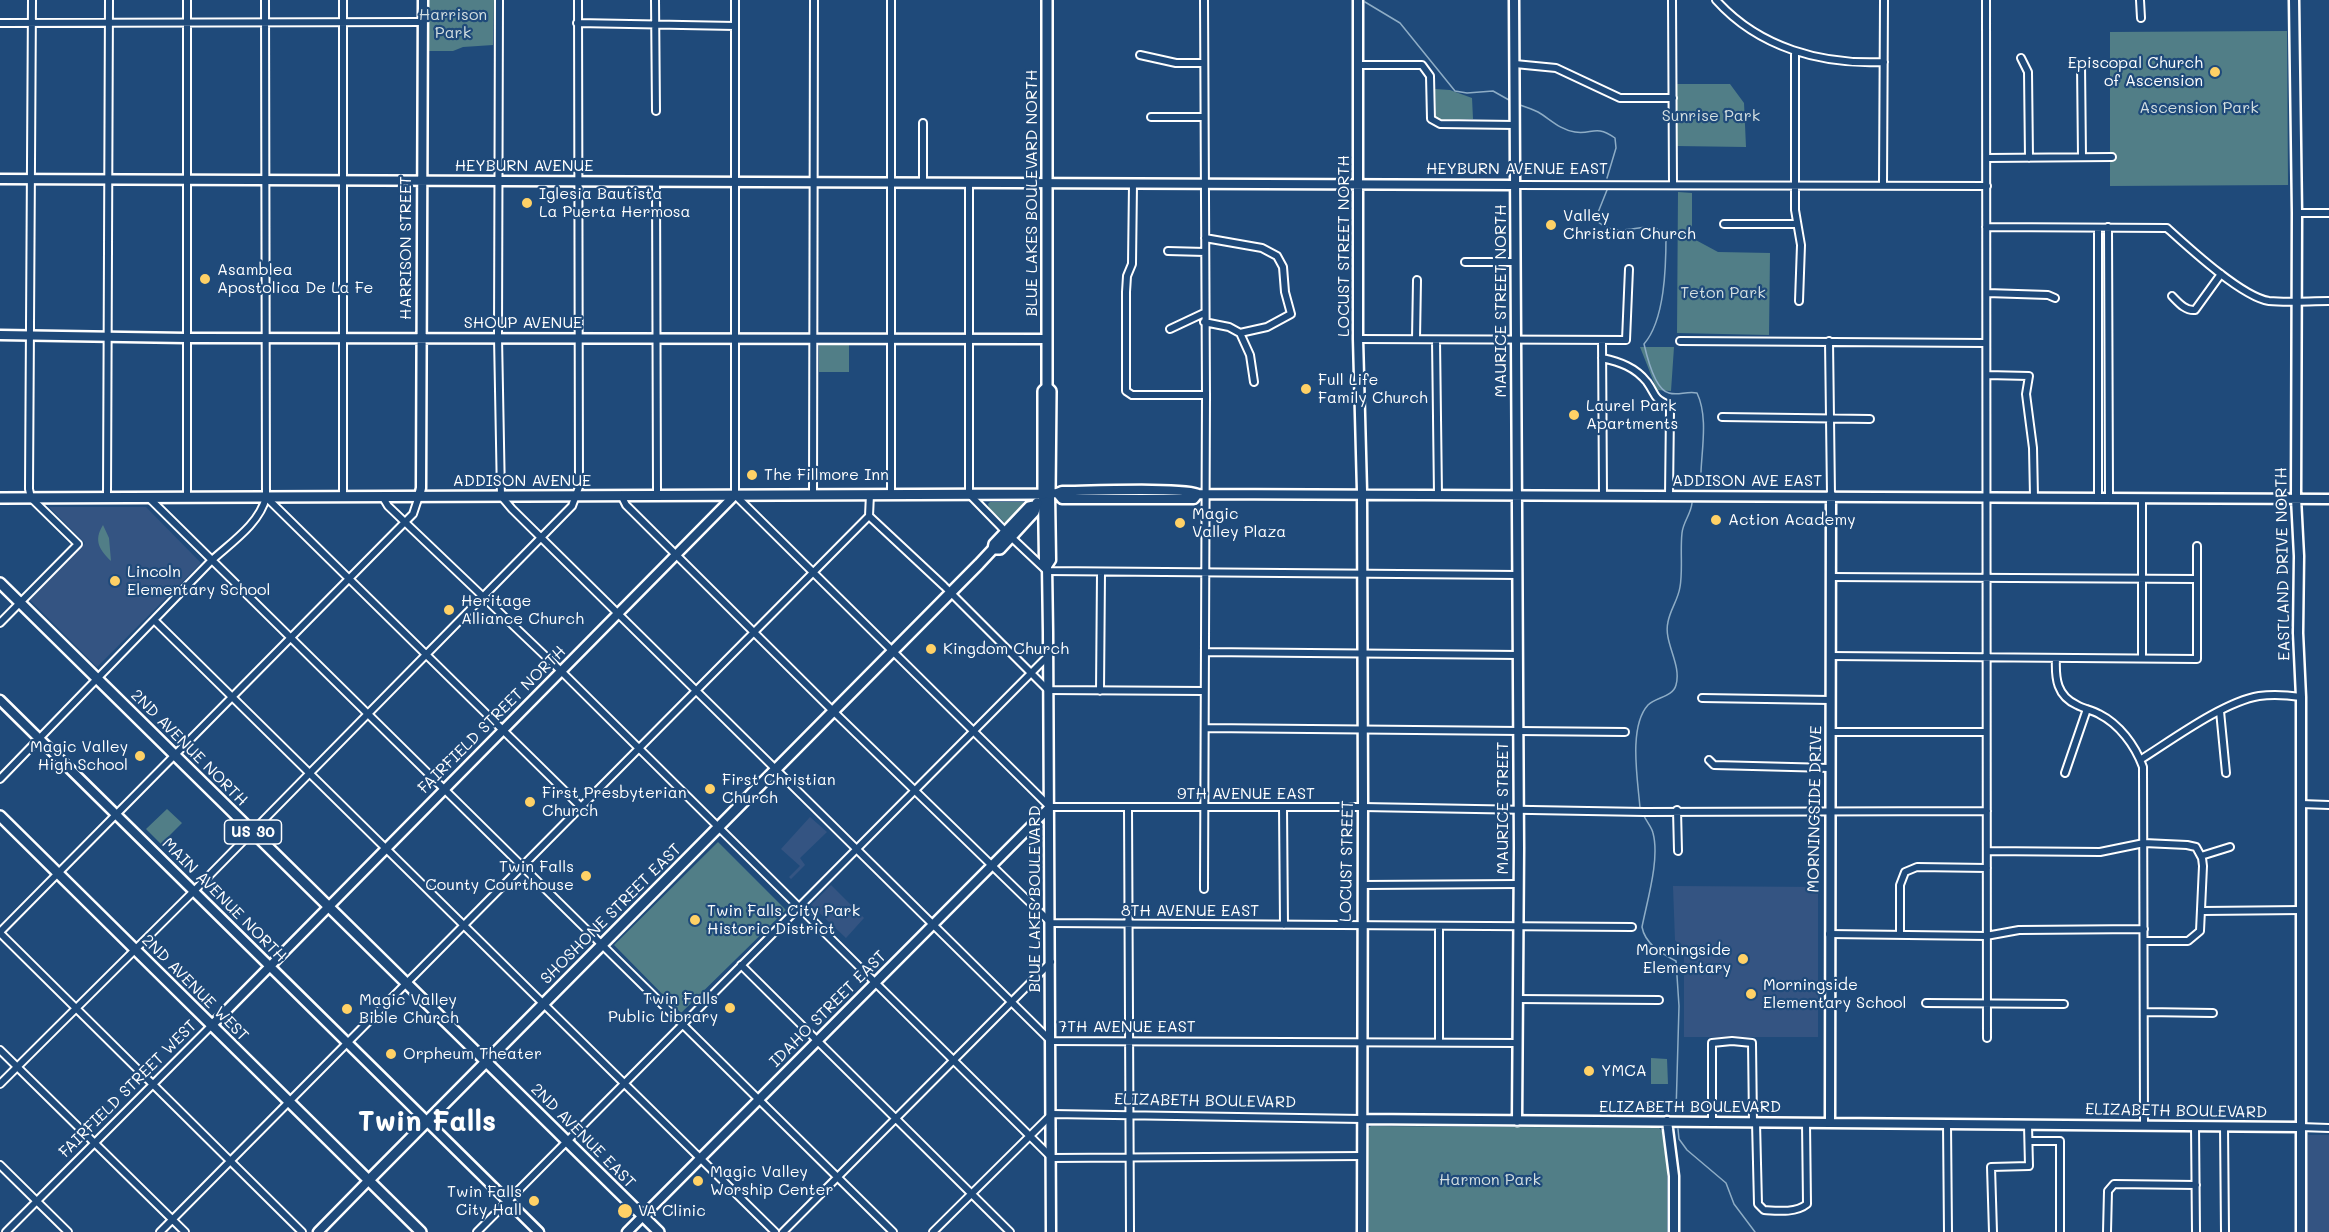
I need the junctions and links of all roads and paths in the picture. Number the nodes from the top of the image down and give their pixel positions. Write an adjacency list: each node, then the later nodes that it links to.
1 (32, 0): 29 (street)
2 (109, 0): 30 (street)
3 (187, 0): 24 (street)
4 (265, 0): 25 (street)
5 (343, 0): 26 (street)
6 (423, 0): 27 (street, HARRISON STREET)
7 (499, 0): 60 (street)
8 (578, 0): 31 (street)
9 (655, 0): 32 (street)
10 (735, 0): 33 (street)
11 (814, 0): 65 (street)
12 (891, 0): 58 (street)
13 (1047, 0): 68 (main road, BLUE LAKES BOULEVARD NORTH)
14 (1204, 0): 38 (street)
15 (1358, 0): 41 (street, LOCUST STREET NORTH)
16 (1514, 0): 39 (street, MAURICE STREET NORTH)
17 (1672, 0): 42 (street)
18 (1716, 0): 34 (street)
19 (1884, 0): 37 (street)
20 (1986, 0): 49 (street)
21 (2140, 0): 23 (street)
22 (2294, 0): 76 (street, EASTLAND DRIVE NORTH)
23 (2141, 18)
24 (187, 21): 25 (street); 30 (street); 55 (street)
25 (265, 21): 26 (street); 56 (street)
26 (343, 21): 27 (street); 59 (street)
27 (423, 22): 57 (street, HARRISON STREET)
28 (0, 23): 29 (street)
29 (32, 23): 30 (street); 53 (street)
30 (109, 23): 54 (street)
31 (578, 23): 32 (street); 61 (street)
32 (655, 24): 33 (street); 43 (street)
33 (735, 26): 63 (street)
34 (1796, 52): 37 (street); 73 (street)
35 (1140, 55): 38 (street)
36 (2021, 58): 50 (street)
37 (1884, 62): 74 (street)
38 (1203, 63): 45 (street)
39 (1515, 64): 42 (street); 47 (street, MAURICE STREET NORTH)
40 (2081, 64): 51 (street)
41 (1359, 65): 47 (street); 67 (street, LOCUST STREET NORTH)
42 (1673, 98): 72 (street)
43 (656, 111)
44 (1151, 117): 45 (street)
45 (1203, 117): 70 (street)
46 (923, 123): 64 (street)
47 (1515, 125): 71 (street, MAURICE STREET NORTH)
48 (2112, 157): 51 (street)
49 (1987, 158): 50 (street); 75 (street)
50 (2029, 158): 51 (street)
51 (2082, 158)
52 (0, 179): 53 (street, HEYBURN AVENUE)
53 (32, 180): 54 (street, HEYBURN AVENUE); 102 (street)
54 (108, 180): 55 (street, HEYBURN AVENUE); 103 (street)
55 (187, 180): 56 (street, HEYBURN AVENUE); 107 (street)
56 (264, 180): 59 (street, HEYBURN AVENUE); 104 (street)
57 (421, 180): 59 (street, HEYBURN AVENUE); 60 (street, HEYBURN AVENUE); 105 (street, HARRISON STREET)
58 (892, 181): 64 (street, HEYBURN AVENUE); 65 (street, HEYBURN AVENUE); 106 (street)
59 (343, 182): 108 (street)
60 (499, 182): 61 (street, HEYBURN AVENUE); 109 (street)
61 (577, 182): 62 (street, HEYBURN AVENUE); 110 (street)
62 (656, 182): 63 (street, HEYBURN AVENUE); 111 (street)
63 (736, 182): 65 (street, HEYBURN AVENUE); 114 (street)
64 (923, 182): 66 (street, HEYBURN AVENUE)
65 (814, 183): 112 (street)
66 (969, 183): 68 (street, HEYBURN AVENUE); 113 (street)
67 (1359, 183): 70 (street, HEYBURN AVENUE EAST); 71 (street, HEYBURN AVENUE EAST); 116 (street, LOCUST STREET NORTH)
68 (1048, 184): 69 (street, HEYBURN AVENUE EAST); 115 (main road, BLUE LAKES BOULEVARD NORTH)
69 (1133, 184): 70 (street, HEYBURN AVENUE EAST); 127 (street)
70 (1205, 184): 83 (street)
71 (1515, 185): 72 (street, HEYBURN AVENUE EAST); 87 (street, MAURICE STREET NORTH)
72 (1673, 185): 73 (street, HEYBURN AVENUE EAST)
73 (1795, 185): 74 (street, HEYBURN AVENUE EAST); 79 (street)
74 (1883, 185): 75 (street, HEYBURN AVENUE EAST)
75 (1987, 186): 80 (street)
76 (2297, 213): 77 (street); 95 (street, EASTLAND DRIVE NORTH)
77 (2329, 213)
78 (1724, 224): 79 (street)
79 (1796, 224): 94 (street)
80 (1986, 227): 82 (street); 91 (street)
81 (2108, 227): 82 (street); 89 (street); 158 (street)
82 (2098, 228): 157 (street)
83 (1204, 238): 85 (street); 100 (street)
84 (1168, 251): 85 (street)
85 (1204, 252): 97 (street)
86 (1465, 262): 87 (street)
87 (1516, 262): 119 (street, MAURICE STREET NORTH)
88 (1629, 269): 120 (street)
89 (2221, 274): 92 (street); 95 (street)
90 (1417, 280): 117 (street)
91 (1987, 293): 93 (street); 123 (street)
92 (2172, 296)
93 (2055, 298)
94 (1799, 301)
95 (2298, 301): 96 (street); 162 (street, EASTLAND DRIVE NORTH)
96 (2329, 301)
97 (1204, 313): 98 (street); 99 (street)
98 (1204, 321): 100 (street); 127 (street)
99 (1170, 329)
100 (1240, 333): 126 (street)
101 (0, 335): 102 (street, SHOUP AVENUE)
102 (30, 335): 103 (street, SHOUP AVENUE); 160 (street)
103 (108, 336): 107 (street, SHOUP AVENUE); 152 (street)
104 (265, 337): 107 (street, SHOUP AVENUE); 108 (street, SHOUP AVENUE); 155 (street)
105 (421, 337): 108 (street, SHOUP AVENUE); 109 (street, SHOUP AVENUE); 148 (street, HARRISON STREET)
106 (892, 337): 112 (street, SHOUP AVENUE); 113 (street, SHOUP AVENUE); 135 (street)
107 (186, 338): 154 (street)
108 (342, 338): 146 (street)
109 (498, 338): 110 (street, SHOUP AVENUE); 149 (street)
110 (577, 338): 111 (street, SHOUP AVENUE); 138 (street)
111 (656, 338): 114 (street, SHOUP AVENUE); 140 (street)
112 (814, 338): 114 (street, SHOUP AVENUE); 133 (street)
113 (970, 338): 115 (street, SHOUP AVENUE); 136 (street)
114 (736, 339): 141 (street)
115 (1047, 339): 137 (main road, BLUE LAKES BOULEVARD NORTH)
116 (1358, 339): 117 (street); 132 (street, LOCUST STREET NORTH)
117 (1416, 339): 118 (street)
118 (1437, 340): 119 (street); 142 (street)
119 (1515, 340): 120 (street); 143 (street, MAURICE STREET NORTH)
120 (1602, 340): 124 (street)
121 (1680, 341): 122 (street)
122 (1829, 341): 123 (street); 129 (street)
123 (1986, 343): 125 (street)
124 (1602, 358): 144 (street); 150 (street)
125 (1987, 375): 145 (street); 156 (street)
126 (1254, 382)
127 (1206, 395): 131 (street)
128 (1722, 417): 129 (street)
129 (1831, 419): 130 (street); 151 (street)
130 (1870, 419)
131 (1203, 493): 132 (street, ADDISON AVE EAST); 137 (street, ADDISON AVE EAST); 174 (street)
132 (1362, 493): 142 (street, ADDISON AVE EAST); 175 (street, LOCUST STREET)
133 (813, 494): 134 (main road, ADDISON AVENUE); 141 (main road, ADDISON AVENUE)
134 (870, 494): 135 (main road, ADDISON AVENUE); 164 (street)
135 (891, 494): 136 (main road, ADDISON AVENUE)
136 (969, 494): 137 (main road, ADDISON AVENUE); 166 (street)
137 (1050, 494): 166 (main road, SHOSHONE STREET EAST); 171 (street, BLUE LAKES BOULEVARD)
138 (577, 495): 139 (main road, ADDISON AVENUE); 149 (main road, ADDISON AVENUE); 167 (street)
139 (621, 495): 140 (main road, ADDISON AVENUE); 169 (street)
140 (657, 495): 141 (main road, ADDISON AVENUE)
141 (735, 495): 169 (street, FAIRFIELD STREET NORTH); 172 (street)
142 (1438, 495): 143 (street, ADDISON AVE EAST)
143 (1517, 495): 144 (street, ADDISON AVE EAST); 176 (street, MAURICE STREET)
144 (1603, 495): 150 (street, ADDISON AVE EAST)
145 (1986, 495): 151 (street, ADDISON AVE EAST); 156 (street, ADDISON AVE EAST); 178 (street)
146 (343, 496): 147 (main road, ADDISON AVENUE); 155 (main road, ADDISON AVENUE)
147 (382, 496): 148 (main road, ADDISON AVENUE); 165 (street)
148 (419, 496): 149 (main road, ADDISON AVENUE); 165 (street)
149 (501, 496): 167 (street, 7TH AVENUE EAST)
150 (1669, 496): 151 (street, ADDISON AVE EAST)
151 (1831, 496): 177 (street, MORNINGSIDE DRIVE)
152 (107, 497): 153 (main road, ADDISON AVENUE); 160 (main road, ADDISON AVENUE)
153 (148, 497): 154 (main road, ADDISON AVENUE); 170 (street)
154 (188, 497): 155 (main road, ADDISON AVENUE)
155 (266, 497): 170 (street); 180 (street)
156 (2034, 497): 157 (street, ADDISON AVE EAST)
157 (2098, 497): 158 (street, ADDISON AVE EAST)
158 (2109, 497): 161 (street, ADDISON AVE EAST)
159 (0, 498): 160 (main road, ADDISON AVENUE)
160 (32, 498): 185 (street)
161 (2142, 498): 162 (street, ADDISON AVE EAST); 179 (street)
162 (2296, 498): 163 (street, ADDISON AVE EAST); 209 (street, EASTLAND DRIVE NORTH)
163 (2329, 499)
164 (869, 516): 172 (street); 183 (street)
165 (405, 522): 180 (street); 184 (street)
166 (1009, 534): 171 (street); 183 (main road, SHOSHONE STREET EAST)
167 (541, 538): 184 (street); 186 (street, 7TH AVENUE EAST)
168 (2197, 546): 181 (street)
169 (676, 555): 186 (street, FAIRFIELD STREET NORTH); 189 (street)
170 (212, 560): 187 (street); 190 (street)
171 (1047, 568): 173 (street); 196 (street, BLUE LAKES BOULEVARD)
172 (813, 573): 189 (street); 191 (street)
173 (1101, 573): 174 (street); 206 (street)
174 (1205, 574): 175 (street); 192 (street)
175 (1362, 574): 176 (street); 194 (street, LOCUST STREET)
176 (1517, 575): 195 (street, MAURICE STREET)
177 (1831, 577): 178 (street); 197 (street, MORNINGSIDE DRIVE)
178 (1987, 578): 179 (street); 200 (street)
179 (2142, 578): 181 (street); 198 (street)
180 (348, 579): 190 (street); 193 (street)
181 (2197, 579): 198 (street)
182 (0, 583): 185 (main road, 2ND AVENUE NORTH / US 30)
183 (951, 592): 191 (main road, SHOSHONE STREET EAST); 202 (street)
184 (484, 596): 193 (street); 201 (street)
185 (20, 603): 188 (street); 203 (main road, 2ND AVENUE NORTH / US 30)
186 (618, 614): 201 (street, FAIRFIELD STREET NORTH); 205 (street, 7TH AVENUE EAST)
187 (154, 620): 203 (street); 208 (street)
188 (0, 623)
189 (754, 633): 205 (street); 214 (street)
190 (291, 637): 208 (street); 216 (street)
191 (892, 652): 214 (main road, SHOSHONE STREET EAST); 221 (street)
192 (1205, 652): 194 (street); 207 (street)
193 (426, 655): 216 (street); 220 (street)
194 (1362, 655): 195 (street); 218 (street, LOCUST STREET)
195 (1518, 655): 219 (street, MAURICE STREET)
196 (1048, 656): 202 (street); 204 (street, BLUE LAKES BOULEVARD)
197 (1831, 657): 200 (street); 212 (street, MORNINGSIDE DRIVE)
198 (2142, 657): 199 (street)
199 (2055, 658): 200 (street); 213 (street)
200 (1986, 659): 224 (street)
201 (561, 671): 220 (street, FAIRFIELD STREET NORTH); 226 (street)
202 (1031, 673): 204 (street); 221 (street)
203 (97, 679): 225 (street); 227 (main road, 2ND AVENUE NORTH / US 30)
204 (1048, 690): 206 (street); 241 (street, BLUE LAKES BOULEVARD)
205 (697, 691): 226 (street); 231 (street, 7TH AVENUE EAST)
206 (1100, 691): 207 (street)
207 (1204, 691): 217 (street)
208 (232, 697): 227 (street); 232 (street)
209 (2301, 697): 215 (street); 238 (street, EASTLAND DRIVE NORTH)
210 (1702, 698): 212 (street)
211 (0, 700): 225 (street, MAIN AVENUE NORTH)
212 (1830, 700): 223 (street, MORNINGSIDE DRIVE)
213 (2087, 709): 229 (street); 233 (street)
214 (833, 711): 231 (main road, SHOSHONE STREET EAST); 237 (street)
215 (2220, 711): 229 (street); 234 (street)
216 (368, 714): 232 (street); 236 (street)
217 (1205, 728): 218 (street); 245 (street)
218 (1363, 730): 219 (street); 244 (street, LOCUST STREET)
219 (1517, 730): 222 (street); 246 (street, MAURICE STREET)
220 (502, 731): 236 (street, FAIRFIELD STREET NORTH); 240 (street)
221 (973, 732): 237 (street); 241 (street)
222 (1625, 732)
223 (1831, 732): 224 (street); 230 (street, MORNINGSIDE DRIVE)
224 (1986, 732): 249 (street)
225 (39, 739): 235 (street); 250 (street, MAIN AVENUE NORTH)
226 (638, 749): 240 (street); 252 (street)
227 (175, 755): 250 (street); 253 (main road, 2ND AVENUE NORTH / US 30)
228 (1708, 760): 230 (street)
229 (2140, 760): 254 (street)
230 (1830, 768): 248 (street, MORNINGSIDE DRIVE)
231 (775, 770): 252 (main road, SHOSHONE STREET EAST); 257 (street, 7TH AVENUE EAST)
232 (310, 773): 253 (street); 256 (street)
233 (2065, 773)
234 (2226, 773)
235 (0, 778)
236 (445, 789): 256 (street, FAIRFIELD STREET NORTH); 262 (street)
237 (914, 790): 257 (street); 261 (street)
238 (2301, 804): 239 (street); 271 (street, EASTLAND DRIVE NORTH)
239 (2329, 805)
240 (581, 807): 262 (street)
241 (1050, 807): 242 (street, 9TH AVENUE EAST); 261 (street, IDAHO STREET EAST); 273 (street, BLUE LAKES BOULEVARD)
242 (1128, 807): 245 (street, 9TH AVENUE EAST); 275 (street)
243 (1282, 807): 244 (street, 9TH AVENUE EAST); 245 (street, 9TH AVENUE EAST); 276 (street)
244 (1363, 807): 246 (street, 9TH AVENUE EAST); 266 (street, LOCUST STREET)
245 (1205, 808): 267 (street)
246 (1518, 809): 247 (street, 9TH AVENUE EAST); 265 (street, MAURICE STREET)
247 (1677, 810): 248 (street, 9TH AVENUE EAST); 258 (street)
248 (1830, 811): 249 (street, 9TH AVENUE EAST); 284 (street, MORNINGSIDE DRIVE)
249 (1987, 811): 259 (street)
250 (116, 814): 264 (street); 268 (street, MAIN AVENUE NORTH)
251 (0, 816): 264 (main road, 2ND AVENUE WEST)
252 (718, 827): 270 (street); 288 (main road, SHOSHONE STREET EAST)
253 (252, 832): 268 (street); 269 (main road, 2ND AVENUE NORTH / US 30)
254 (2144, 843): 259 (street); 260 (street); 282 (street)
255 (2230, 847): 260 (street)
256 (386, 849): 269 (street, FAIRFIELD STREET NORTH); 279 (street)
257 (856, 849): 270 (street); 274 (street, 7TH AVENUE EAST)
258 (1678, 851)
259 (1987, 851): 263 (street)
260 (2201, 856): 272 (street)
261 (992, 865): 273 (street); 274 (street, IDAHO STREET EAST)
262 (523, 866): 279 (street); 288 (street)
263 (1987, 868): 285 (street); 286 (street)
264 (57, 873): 283 (street); 289 (main road, 2ND AVENUE WEST)
265 (1518, 884): 266 (street); 278 (street, MAURICE STREET)
266 (1363, 885): 277 (street, LOCUST STREET)
267 (1204, 889)
268 (194, 891): 289 (street); 292 (street, MAIN AVENUE NORTH)
269 (329, 907): 292 (street, FAIRFIELD STREET NORTH); 294 (main road, 2ND AVENUE NORTH / US 30)
270 (798, 907): 291 (street); 293 (street)
271 (2301, 910): 272 (street); 340 (street, EASTLAND DRIVE NORTH)
272 (2203, 911): 287 (street)
273 (1051, 923): 275 (street, 8TH AVENUE EAST); 290 (street, BLUE LAKES BOULEVARD)
274 (933, 924): 293 (street, IDAHO STREET EAST); 297 (street, 7TH AVENUE EAST)
275 (1128, 925): 276 (street, 8TH AVENUE EAST); 310 (street)
276 (1284, 925): 277 (street, 8TH AVENUE EAST)
277 (1361, 925): 280 (street, 8TH AVENUE EAST); 311 (street, LOCUST STREET)
278 (1519, 925): 280 (street, 8TH AVENUE EAST); 281 (street, 8TH AVENUE EAST); 295 (street, MAURICE STREET)
279 (464, 926): 294 (street); 300 (street)
280 (1438, 926): 312 (street)
281 (1632, 927)
282 (2144, 929): 286 (street); 287 (street)
283 (0, 932): 302 (street)
284 (1829, 934): 285 (street); 334 (street, MORNINGSIDE DRIVE)
285 (1900, 934): 286 (street)
286 (1986, 936): 299 (street)
287 (2144, 941): 303 (street)
288 (603, 944): 300 (main road, SHOSHONE STREET EAST); 305 (street)
289 (135, 950): 302 (street); 306 (main road, 2ND AVENUE WEST)
290 (1051, 962): 297 (street); 309 (street, BLUE LAKES BOULEVARD)
291 (741, 965): 305 (street); 308 (street)
292 (270, 966): 306 (street, FAIRFIELD STREET WEST); 314 (street, MAIN AVENUE NORTH)
293 (874, 983): 308 (street, IDAHO STREET EAST); 316 (street)
294 (407, 984): 314 (street); 317 (main road, 2ND AVENUE NORTH / US 30)
295 (1518, 999): 296 (street); 313 (street, MAURICE STREET)
296 (1659, 1000)
297 (1011, 1002): 309 (street, 7TH AVENUE EAST); 316 (street)
298 (1926, 1003): 299 (street)
299 (1988, 1003): 301 (street); 307 (street)
300 (543, 1004): 317 (main road, SHOSHONE STREET EAST); 319 (street)
301 (2064, 1004)
302 (76, 1008): 318 (street); 321 (street)
303 (2145, 1012): 304 (street); 337 (street)
304 (2213, 1013)
305 (682, 1024): 319 (street); 322 (street)
306 (211, 1026): 321 (street, FAIRFIELD STREET WEST); 323 (main road, 2ND AVENUE WEST)
307 (1987, 1038)
308 (817, 1041): 322 (street, IDAHO STREET EAST); 326 (street)
309 (1051, 1041): 310 (street, 7TH AVENUE EAST); 324 (street, BLUE LAKES BOULEVARD)
310 (1128, 1041): 311 (street, 7TH AVENUE EAST); 325 (street)
311 (1361, 1042): 312 (street, 7TH AVENUE EAST); 327 (street, LOCUST STREET)
312 (1439, 1042): 313 (street, 7TH AVENUE EAST)
313 (1518, 1043): 329 (street, MAURICE STREET)
314 (348, 1044): 323 (street); 328 (street, MAIN AVENUE NORTH)
315 (0, 1050): 318 (street)
316 (953, 1060): 326 (street); 342 (street)
317 (486, 1062): 328 (main road, SHOSHONE STREET EAST); 343 (main road, 2ND AVENUE EAST / US 30)
318 (17, 1066): 320 (street); 345 (street)
319 (623, 1083): 343 (street); 349 (street)
320 (0, 1084)
321 (153, 1084): 345 (street, FAIRFIELD STREET WEST); 350 (street)
322 (759, 1100): 349 (street, IDAHO STREET EAST); 352 (street)
323 (290, 1102): 350 (street); 353 (main road, 2ND AVENUE WEST)
324 (1052, 1114): 325 (street, ELIZABETH BOULEVARD); 342 (street); 347 (street, BLUE LAKES BOULEVARD)
325 (1129, 1114): 327 (street, ELIZABETH BOULEVARD); 348 (street)
326 (896, 1119): 352 (street); 355 (street)
327 (1362, 1119): 329 (street, ELIZABETH BOULEVARD); 346 (street, LOCUST STREET)
328 (427, 1121): 353 (main road, SHOSHONE STREET EAST); 356 (street, MAIN AVENUE NORTH)
329 (1517, 1121): 330 (street, ELIZABETH BOULEVARD)
330 (1667, 1121): 331 (street, ELIZABETH BOULEVARD); 379 (street)
331 (1712, 1122): 332 (street, ELIZABETH BOULEVARD); 332 (street)
332 (1754, 1122): 333 (street, ELIZABETH BOULEVARD); 333 (street)
333 (1806, 1123): 334 (street, ELIZABETH BOULEVARD)
334 (1830, 1123): 335 (street, ELIZABETH BOULEVARD)
335 (1947, 1124): 336 (street, ELIZABETH BOULEVARD); 380 (street)
336 (2028, 1125): 337 (street, ELIZABETH BOULEVARD); 344 (street)
337 (2144, 1125): 338 (street, ELIZABETH BOULEVARD)
338 (2195, 1126): 339 (street, ELIZABETH BOULEVARD); 354 (street)
339 (2223, 1126): 340 (street, ELIZABETH BOULEVARD); 385 (street)
340 (2299, 1127): 341 (street, ELIZABETH BOULEVARD); 386 (street, EASTLAND DRIVE NORTH)
341 (2329, 1128)
342 (1030, 1136): 347 (street); 355 (street)
343 (566, 1141): 356 (street); 358 (main road, 2ND AVENUE EAST / US 30)
344 (2029, 1141): 381 (street); 382 (street)
345 (95, 1143): 357 (street, FAIRFIELD STREET WEST); 359 (street)
346 (1362, 1156): 348 (street); 378 (street, LOCUST STREET)
347 (1052, 1158): 348 (street); 376 (street, BLUE LAKES BOULEVARD)
348 (1129, 1158): 377 (street)
349 (700, 1159): 358 (street, IDAHO STREET EAST); 371 (street)
350 (230, 1162): 359 (street); 364 (street)
351 (0, 1165): 357 (street)
352 (837, 1177): 372 (street); 373 (street)
353 (368, 1181): 365 (street); 366 (main road, 2ND AVENUE WEST)
354 (2196, 1185): 383 (street); 384 (street)
355 (972, 1194): 374 (street); 375 (street)
356 (507, 1200): 367 (street); 368 (street, MAIN AVENUE NORTH)
357 (37, 1201): 360 (street, FAIRFIELD STREET WEST); 361 (street)
358 (643, 1216): 369 (street, IDAHO STREET EAST); 370 (main road, 2ND AVENUE EAST / US 30)
359 (172, 1220): 362 (street); 363 (street)
360 (6, 1232)
361 (68, 1232)
362 (160, 1232)
363 (185, 1232)
364 (302, 1232)
365 (318, 1232)
366 (421, 1232)
367 (477, 1232)
368 (539, 1232)
369 (627, 1232)
370 (659, 1232)
371 (775, 1232)
372 (783, 1232)
373 (893, 1232)
374 (933, 1232)
375 (1011, 1232)
376 (1051, 1232)
377 (1130, 1232)
378 (1362, 1232)
379 (1674, 1232)
380 (1948, 1232)
381 (1993, 1232)
382 (2060, 1232)
383 (2108, 1232)
384 (2196, 1232)
385 (2225, 1232)
386 (2301, 1232)

